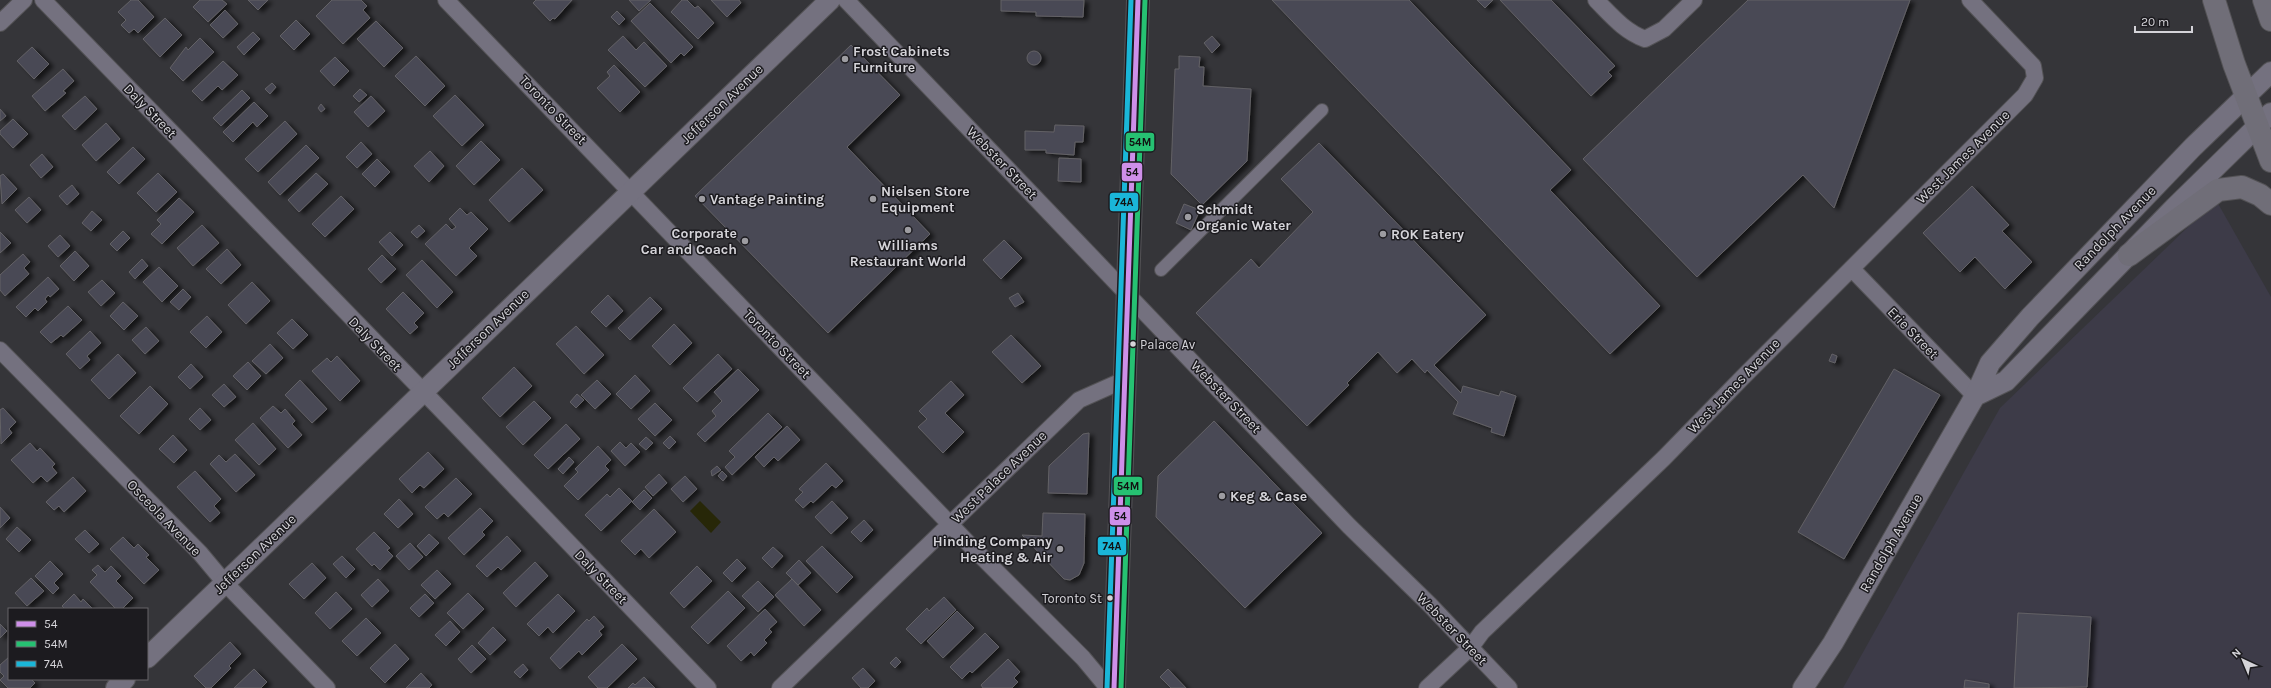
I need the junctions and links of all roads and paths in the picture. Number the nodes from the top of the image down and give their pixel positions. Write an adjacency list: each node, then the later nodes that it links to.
1 (24, 0): 13 (street)
2 (43, 0): 27 (street, Daly Street)
3 (446, 0): 19 (street, Toronto Street)
4 (830, 0): 19 (street, Jefferson Avenue)
5 (846, 0): 24 (street, Webster Street)
6 (1138, 0): 24 (main road)
7 (1596, 0): 8 (street)
8 (1694, 0)
9 (1970, 0): 22 (street, West James Avenue)
10 (2214, 0): 15 (highway)
11 (2264, 0): 12 (highway)
12 (2271, 20)
13 (0, 23)
14 (2271, 72): 15 (street, Randolph Avenue)
15 (2245, 94): 17 (highway); 28 (street, Randolph Avenue)
16 (1322, 110): 23 (street)
17 (2264, 120): 18 (highway); 21 (street, Randolph Avenue)
18 (2271, 161)
19 (631, 192): 27 (street, Jefferson Avenue); 29 (street, Toronto Street)
20 (2271, 204): 21 (highway)
21 (2129, 255): 28 (street, Randolph Avenue)
22 (1852, 269): 28 (street, Erie Street); 31 (street, West James Avenue)
23 (1161, 270)
24 (1126, 293): 26 (main road); 31 (street, Webster Street)
25 (0, 350): 30 (street, Osceola Avenue)
26 (1124, 380): 29 (street, West Palace Avenue); 39 (main road)
27 (422, 393): 30 (street, Jefferson Avenue); 36 (street, Daly Street)
28 (1975, 396): 42 (street, Randolph Avenue)
29 (950, 524): 37 (street, West Palace Avenue); 38 (street, Toronto Street)
30 (225, 583): 32 (street, Jefferson Avenue); 35 (street, Osceola Avenue)
31 (1471, 647): 40 (street, West James Avenue); 41 (street, Webster Street)
32 (148, 657)
33 (124, 680): 34 (street)
34 (116, 688)
35 (327, 688)
36 (708, 688)
37 (780, 688)
38 (1108, 688)
39 (1114, 688)
40 (1427, 688)
41 (1509, 688)
42 (1803, 688)

